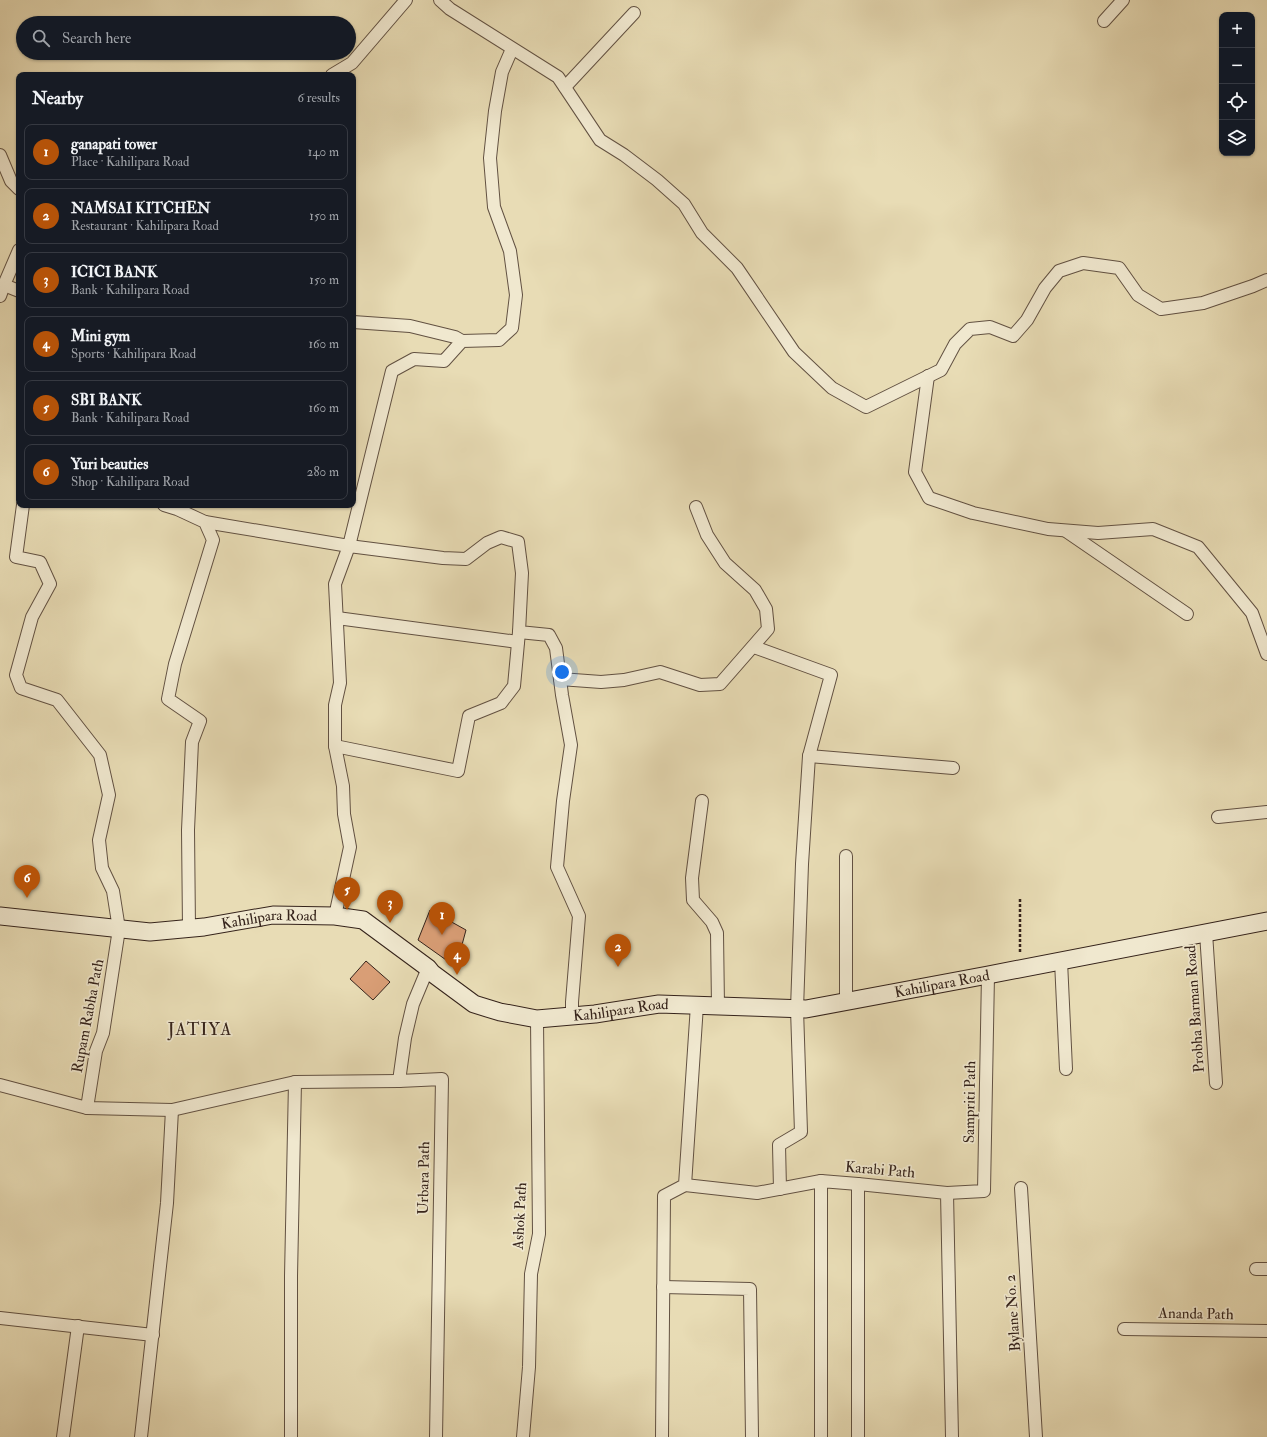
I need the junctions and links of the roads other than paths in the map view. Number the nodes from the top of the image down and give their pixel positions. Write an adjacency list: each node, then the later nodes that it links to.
1 (406, 0): 7 (street)
2 (440, 0): 6 (street)
3 (1123, 0): 5 (street)
4 (634, 13): 10 (street)
5 (1104, 21)
6 (512, 49): 10 (street); 19 (street)
7 (356, 58)
8 (355, 60): 9 (street)
9 (337, 72)
10 (565, 87): 20 (street)
11 (0, 155): 12 (street)
12 (16, 186)
13 (16, 257): 15 (street)
14 (1267, 280): 20 (street)
15 (4, 284): 16 (street); 17 (street)
16 (16, 290)
17 (0, 296)
18 (356, 322): 19 (street)
19 (462, 341): 26 (street)
20 (928, 376): 25 (street)
21 (696, 507): 30 (street)
22 (23, 508): 44 (street, Rupam Rabha Path)
23 (174, 508): 24 (street)
24 (205, 522): 26 (street); 43 (street)
25 (1065, 531): 27 (street); 31 (street)
26 (348, 546): 28 (street); 29 (street)
27 (1187, 614)
28 (337, 618): 29 (street); 33 (street)
29 (519, 637): 32 (street); 33 (street)
30 (754, 646): 32 (street); 34 (street)
31 (1267, 654)
32 (560, 679): 54 (street)
33 (335, 746): 41 (street)
34 (809, 756): 35 (street); 53 (street)
35 (953, 768)
36 (702, 801): 52 (street)
37 (1267, 812): 38 (street)
38 (1218, 817)
39 (846, 856): 50 (street)
40 (0, 916): 44 (main road, Kahilipara Road)
41 (335, 916): 43 (main road, Kahilipara Road); 48 (main road, Kahilipara Road)
42 (1267, 921): 45 (street); 46 (main road, Kahilipara Road)
43 (189, 928): 44 (main road, Kahilipara Road)
44 (119, 929): 61 (street, Rupam Rabha Path)
45 (1267, 931)
46 (1206, 933): 47 (main road, Kahilipara Road); 59 (street, Probha Barman Road)
47 (1061, 961): 49 (main road, Kahilipara Road); 56 (street)
48 (428, 968): 55 (main road, Kahilipara Road); 57 (street)
49 (988, 975): 50 (main road, Kahilipara Road); 68 (street, Sampriti Path)
50 (846, 1002): 53 (main road, Kahilipara Road)
51 (697, 1005): 52 (main road, Kahilipara Road); 54 (main road, Kahilipara Road); 65 (street)
52 (718, 1006): 53 (main road, Kahilipara Road)
53 (797, 1009): 67 (street)
54 (572, 1016): 55 (main road, Kahilipara Road)
55 (537, 1019): 79 (street, Ashok Path)
56 (1066, 1069)
57 (399, 1081): 58 (street); 78 (street, Urbara Path)
58 (295, 1082): 62 (street); 77 (street)
59 (1216, 1083)
60 (0, 1085): 61 (street)
61 (87, 1108): 62 (street)
62 (172, 1110): 74 (street)
63 (821, 1181): 64 (street, Karabi Path); 67 (street, Karabi Path); 82 (street)
64 (858, 1184): 68 (street, Karabi Path); 83 (street)
65 (684, 1185): 67 (street, Karabi Path); 69 (street)
66 (1021, 1188): 85 (street, Bylane No. 2)
67 (780, 1189)
68 (947, 1193): 84 (street)
69 (663, 1287): 80 (street); 81 (street)
70 (0, 1318): 71 (street)
71 (78, 1326): 74 (street); 75 (street)
72 (1124, 1329): 73 (street, Ananda Path)
73 (1267, 1331)
74 (153, 1335): 76 (street)
75 (63, 1437)
76 (140, 1437)
77 (291, 1437)
78 (436, 1437)
79 (523, 1437)
80 (662, 1437)
81 (752, 1437)
82 (821, 1437)
83 (858, 1437)
84 (952, 1437)
85 (1036, 1437)

